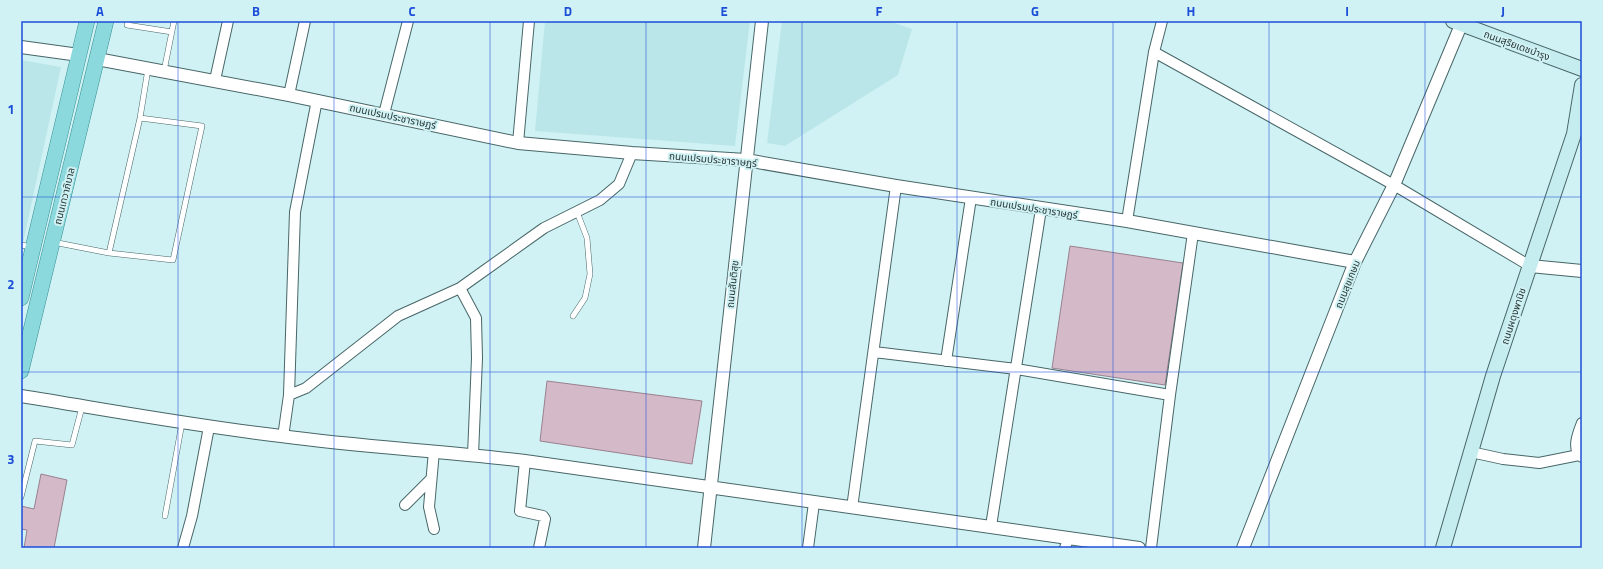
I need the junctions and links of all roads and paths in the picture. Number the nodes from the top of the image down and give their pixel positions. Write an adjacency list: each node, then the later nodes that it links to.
1 (87, 21): 15 (main road, ถนนเทวาภิบาล)
2 (106, 21): 16 (main road, ถนนเทวาภิบาล)
3 (128, 21): 12 (lane)
4 (174, 21): 12 (lane)
5 (228, 21): 20 (street)
6 (305, 21): 22 (street)
7 (408, 21): 24 (street)
8 (529, 21): 26 (street)
9 (762, 21): 28 (street, ถนนสันติสุข)
10 (1162, 21): 14 (street)
11 (1457, 23): 18 (main road, ถนนสุริยเดชบำรุง); 29 (street, ถนนสุขเกษม)
12 (172, 32): 19 (lane)
13 (21, 47): 15 (street)
14 (1154, 52): 29 (street); 34 (street)
15 (79, 55): 16 (main road); 37 (main road, ถนนเทวาภิบาล)
16 (97, 59): 17 (street, ถนนเปรมประชาราษฏร์); 36 (main road, ถนนเทวาภิบาล)
17 (148, 68): 19 (street, ถนนเปรมประชาราษฏร์); 25 (lane)
18 (1582, 69)
19 (164, 71): 20 (street, ถนนเปรมประชาราษฏร์)
20 (215, 80): 22 (street, ถนนเปรมประชาราษฏร์)
21 (1582, 85): 40 (main road, ถนนผดุงพานิช)
22 (289, 94): 23 (street, ถนนเปรมประชาราษฏร์)
23 (317, 100): 24 (street, ถนนเปรมประชาราษฏร์); 49 (street)
24 (384, 114): 26 (street, ถนนเปรมประชาราษฏร์)
25 (140, 118): 38 (lane); 38 (lane)
26 (518, 143): 27 (street, ถนนเปรมประชาราษฏร์)
27 (632, 153): 28 (street, ถนนเปรมประชาราษฏร์); 33 (street)
28 (746, 160): 30 (street, ถนนเปรมประชาราษฏร์); 63 (street, ถนนสันติสุข)
29 (1394, 185): 39 (street, ถนนสุขเกษม); 40 (street)
30 (896, 186): 31 (street, ถนนเปรมประชาราษฏร์); 45 (street)
31 (971, 198): 32 (street, ถนนเปรมประชาราษฏร์); 46 (street)
32 (1041, 209): 34 (street, ถนนเปรมประชาราษฏร์); 47 (street)
33 (577, 212): 42 (street); 44 (lane)
34 (1127, 221): 35 (street, ถนนเปรมประชาราษฏร์)
35 (1193, 233): 39 (street, ถนนเปรมประชาราษฏร์); 50 (street)
36 (52, 242): 38 (lane); 48 (main road, ถนนเทวาภิบาล)
37 (27, 246): 43 (main road, ถนนเทวาภิบาล)
38 (109, 253)
39 (1355, 262): 78 (street, ถนนสุขเกษม)
40 (1530, 266): 41 (street); 58 (main road, ถนนผดุงพานิช)
41 (1582, 271)
42 (460, 288): 49 (street); 59 (street)
43 (21, 298)
44 (573, 316)
45 (874, 352): 46 (street); 67 (street)
46 (946, 360): 47 (street)
47 (1016, 369): 50 (street); 69 (street)
48 (21, 371)
49 (289, 395): 56 (street)
50 (1170, 395): 77 (street)
51 (21, 396): 52 (street)
52 (82, 406): 53 (street); 64 (lane)
53 (182, 423): 55 (street); 68 (lane)
54 (1582, 423): 60 (street)
55 (210, 427): 56 (street); 72 (street)
56 (283, 437): 57 (street)
57 (434, 451): 59 (street); 62 (street)
58 (1471, 452): 60 (street); 79 (main road, ถนนผดุงพานิช)
59 (472, 455): 61 (street)
60 (1580, 456)
61 (525, 461): 63 (street); 73 (street)
62 (431, 479): 66 (street); 70 (street)
63 (710, 486): 65 (street); 74 (street, ถนนสันติสุข)
64 (21, 497)
65 (814, 503): 67 (street); 75 (street)
66 (404, 505)
67 (852, 508): 69 (street)
68 (165, 516)
69 (991, 526): 71 (street)
70 (434, 529)
71 (1067, 543): 76 (street)
72 (183, 548)
73 (539, 548)
74 (704, 548)
75 (808, 548)
76 (1139, 548)
77 (1151, 548)
78 (1243, 548)
79 (1443, 548)

